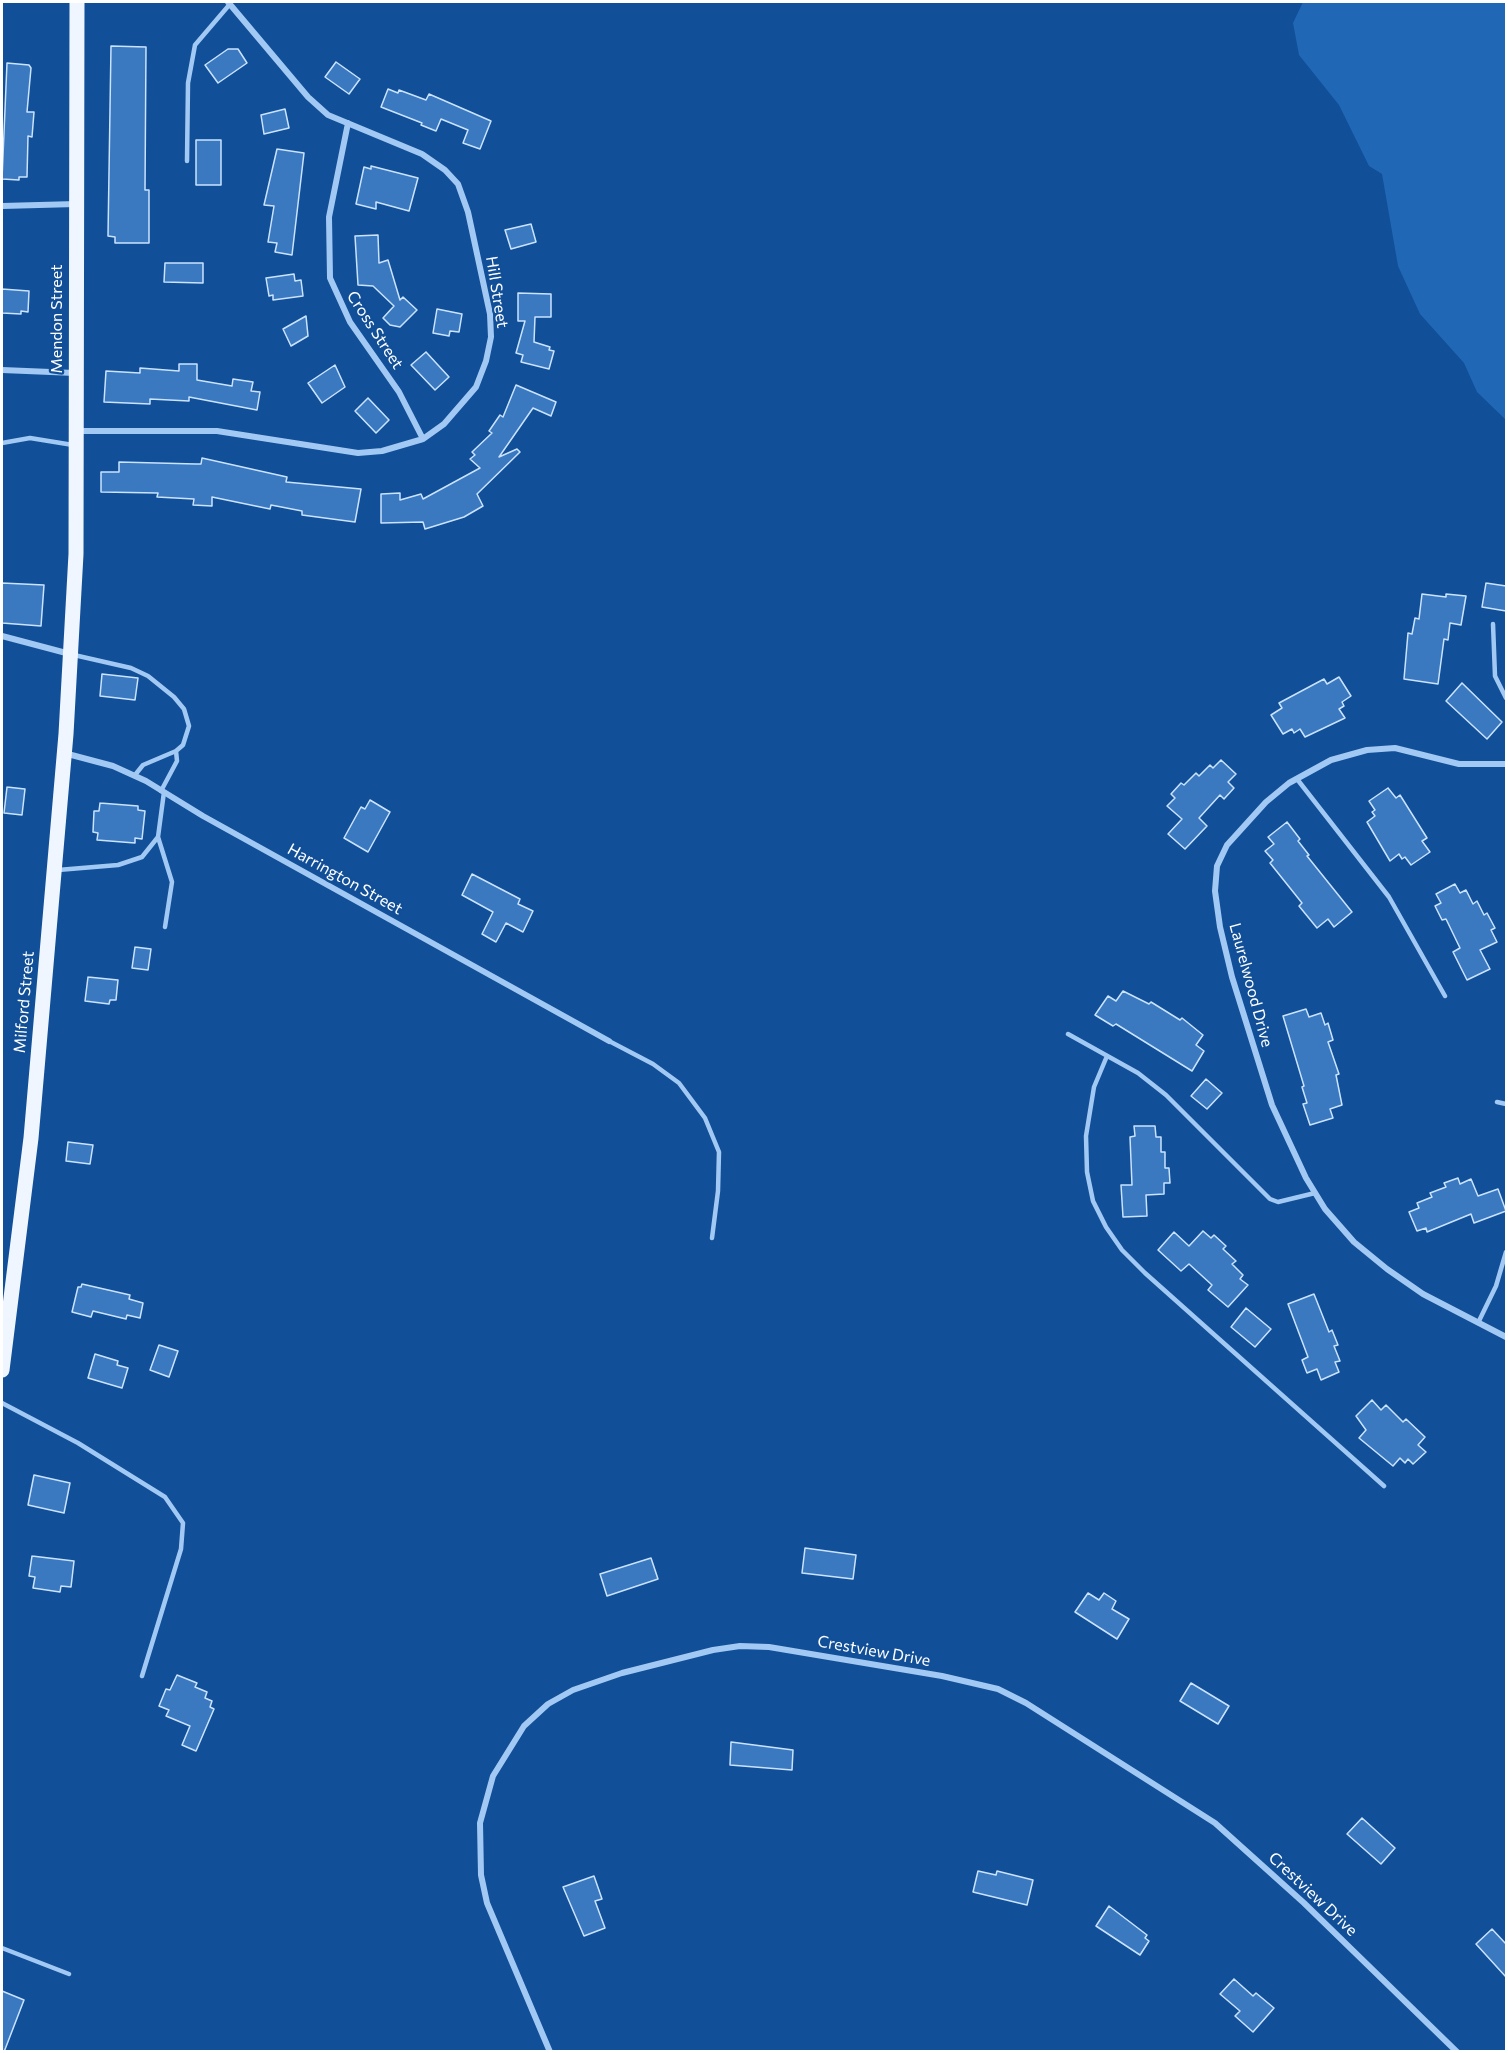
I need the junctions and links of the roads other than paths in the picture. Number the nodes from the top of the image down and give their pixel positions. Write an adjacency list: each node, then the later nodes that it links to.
1 (77, 2): 5 (main road, Mendon Street)
2 (229, 3): 3 (street, Hill Street); 4 (lane)
3 (348, 123): 10 (street, Cross Street); 10 (street, Hill Street)
4 (187, 161)
5 (76, 204): 6 (street); 8 (main road, Mendon Street)
6 (2, 206)
7 (2, 370): 8 (street)
8 (75, 373): 9 (main road, Mendon Street)
9 (75, 438): 10 (street, Hill Street); 11 (lane); 14 (main road, Mendon Street)
10 (423, 439)
11 (2, 443)
12 (1493, 624): 16 (lane)
13 (2, 636): 15 (street)
14 (72, 637): 15 (main road, Milford Street)
15 (70, 654): 17 (lane); 18 (main road, Milford Street)
16 (1506, 698)
17 (176, 751): 20 (lane); 22 (lane)
18 (64, 753): 20 (street, Harrington Street); 24 (main road, Milford Street)
19 (1506, 764): 21 (street, Laurelwood Drive)
20 (135, 776): 22 (street, Harrington Street)
21 (1297, 779): 26 (lane); 32 (street, Laurelwood Drive)
22 (163, 792): 23 (lane); 28 (street, Harrington Street)
23 (158, 837): 24 (lane); 25 (lane)
24 (54, 870): 37 (main road, Milford Street)
25 (165, 927)
26 (1445, 996)
27 (1068, 1034): 29 (lane)
28 (609, 1041): 33 (lane)
29 (1107, 1056): 32 (lane); 39 (lane)
30 (1497, 1102): 31 (lane)
31 (1506, 1104)
32 (1315, 1193): 35 (street, Laurelwood Drive)
33 (712, 1238)
34 (1506, 1252): 35 (lane)
35 (1478, 1323): 36 (street, Laurelwood Drive)
36 (1506, 1336)
37 (2, 1370)
38 (2, 1403): 40 (lane)
39 (1384, 1486)
40 (142, 1676)
41 (2, 1948): 42 (lane)
42 (69, 1974)
43 (550, 2052): 44 (street, Crestview Drive)
44 (1456, 2052)

